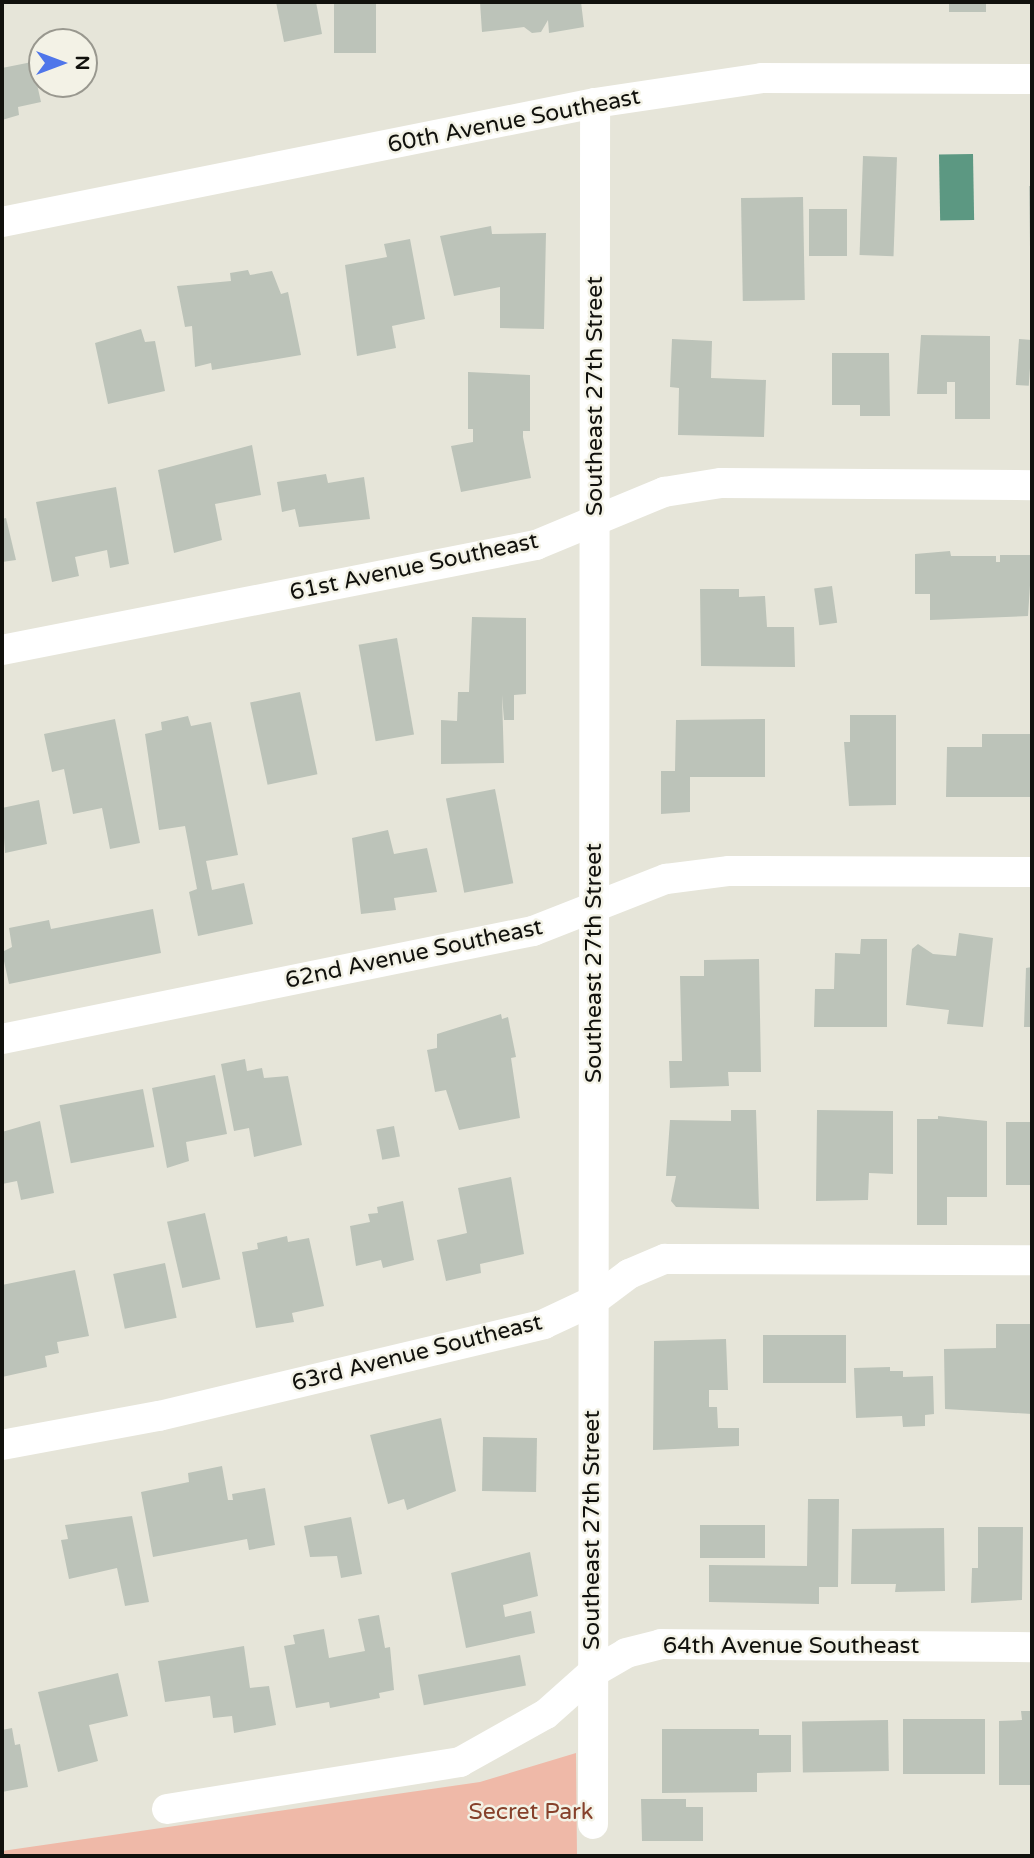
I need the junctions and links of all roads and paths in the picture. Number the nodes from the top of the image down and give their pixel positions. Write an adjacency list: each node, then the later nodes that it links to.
1 (1032, 79): 2 (street, 60th Avenue Southeast)
2 (595, 103): 3 (street, 60th Avenue Southeast); 5 (street, Southeast 27th Street)
3 (2, 222)
4 (1032, 485): 5 (street, 61st Avenue Southeast)
5 (594, 520): 6 (street, 61st Avenue Southeast); 8 (street, Southeast 27th Street)
6 (2, 650)
7 (1032, 872): 8 (street, 62nd Avenue Southeast)
8 (594, 907): 9 (street, 62nd Avenue Southeast); 11 (street, Southeast 27th Street)
9 (2, 1039)
10 (1032, 1260): 11 (street, 63rd Avenue Southeast)
11 (593, 1301): 12 (street, 63rd Avenue Southeast); 14 (street, Southeast 27th Street)
12 (2, 1445)
13 (1032, 1647): 14 (street, 64th Avenue Southeast)
14 (592, 1673): 15 (street, 64th Avenue Southeast); 16 (street, Southeast 27th Street)
15 (167, 1809)
16 (593, 1824)

